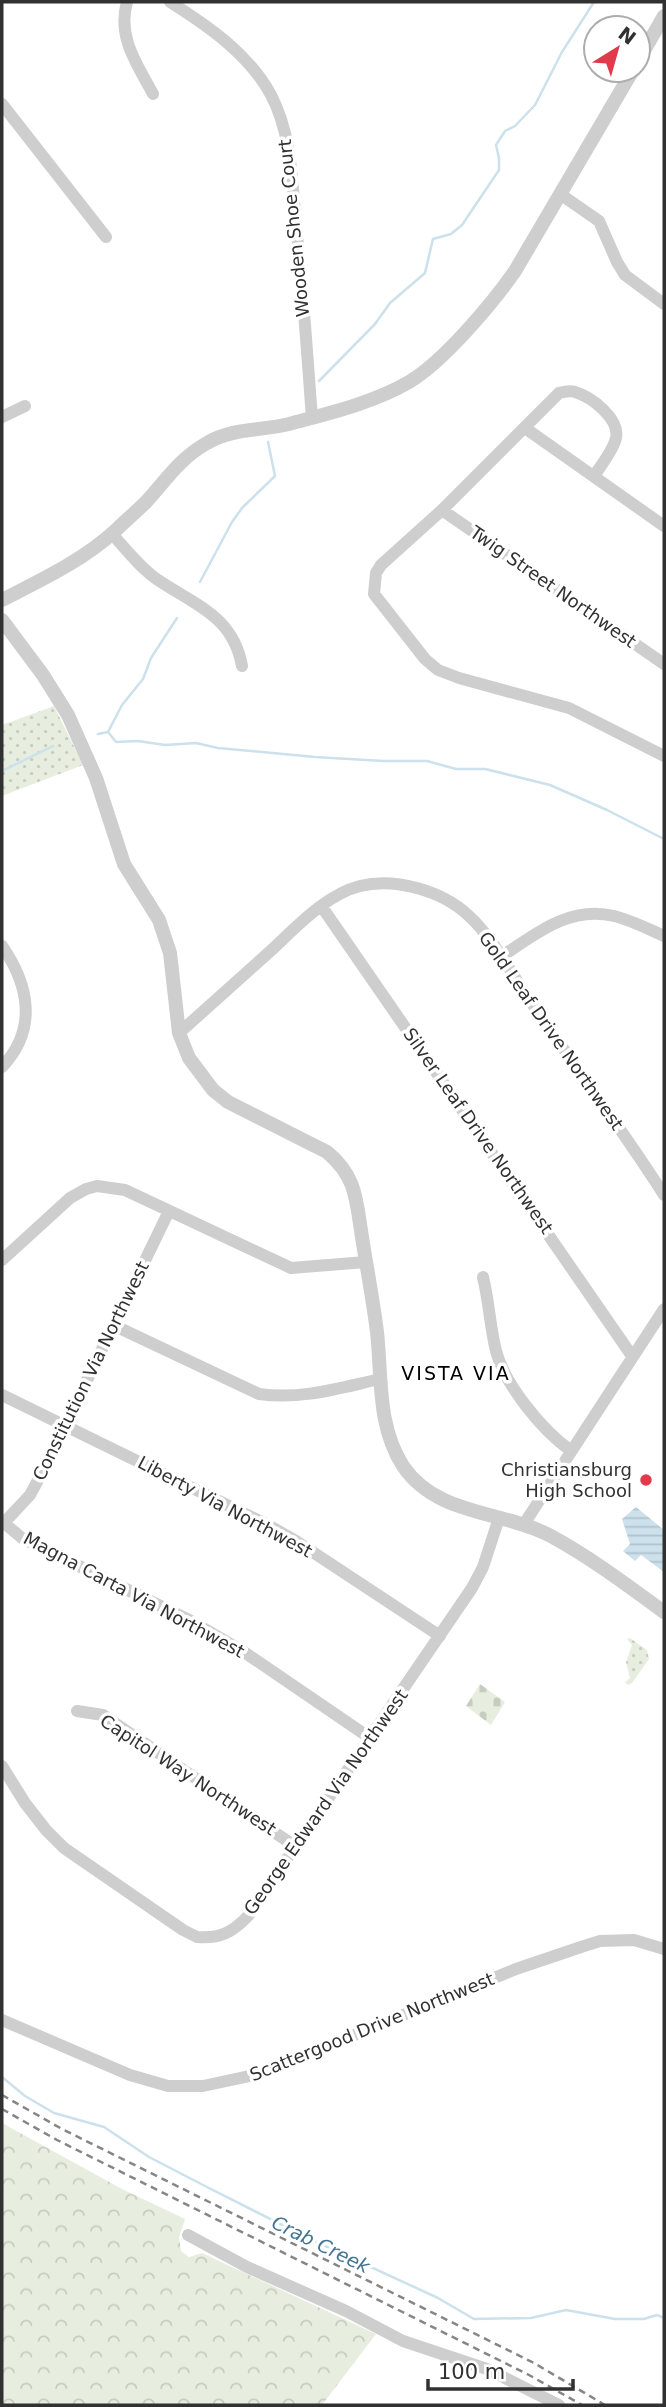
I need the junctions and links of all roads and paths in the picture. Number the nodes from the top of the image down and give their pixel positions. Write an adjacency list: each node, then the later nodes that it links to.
1 (127, 2): 6 (street)
2 (170, 2): 13 (street, Wooden Shoe Court)
3 (664, 16): 4 (street)
4 (652, 37)
5 (625, 84): 8 (street)
6 (153, 94)
7 (2, 104): 9 (street)
8 (560, 194): 10 (street); 13 (street)
9 (106, 237)
10 (664, 304)
11 (25, 406): 12 (street)
12 (2, 417)
13 (312, 418): 18 (street)
14 (525, 428): 15 (street); 15 (street); 16 (street)
15 (594, 476): 17 (street)
16 (442, 510): 21 (street, Twig Street Northwest); 23 (street)
17 (664, 526)
18 (112, 534): 19 (street); 22 (street)
19 (2, 600)
20 (2, 620): 28 (street)
21 (664, 664)
22 (242, 666)
23 (664, 756)
24 (322, 906): 27 (street, Gold Leaf Drive Northwest); 28 (street, Gold Leaf Drive Northwest); 37 (street, Silver Leaf Drive Northwest)
25 (664, 936): 27 (street)
26 (2, 946): 29 (street)
27 (501, 957): 30 (street, Gold Leaf Drive Northwest)
28 (179, 1033): 33 (street)
29 (2, 1067)
30 (664, 1195)
31 (169, 1211): 32 (street); 33 (street); 36 (street, Constitution Via Northwest)
32 (2, 1260)
33 (366, 1262): 38 (street)
34 (483, 1277): 41 (street)
35 (664, 1309): 37 (street)
36 (113, 1325): 38 (street); 40 (street, Constitution Via Northwest)
37 (632, 1356): 41 (street)
38 (380, 1380): 42 (street)
39 (2, 1395): 40 (street, Liberty Via Northwest)
40 (65, 1425): 43 (street, Constitution Via Northwest); 46 (street, Liberty Via Northwest)
41 (570, 1450): 44 (street)
42 (499, 1518): 44 (street); 46 (street, George Edward Via Northwest)
43 (3, 1524): 48 (street, Magna Carta Via Northwest)
44 (524, 1524): 45 (street)
45 (664, 1612)
46 (440, 1636): 48 (street, George Edward Via Northwest)
47 (77, 1712): 50 (street, Capitol Way Northwest)
48 (370, 1738): 50 (street, George Edward Via Northwest)
49 (2, 1766): 50 (street, George Edward Via Northwest)
50 (296, 1847)
51 (664, 1949): 52 (street, Scattergood Drive Northwest)
52 (2, 2020)
53 (187, 2235): 54 (street)
54 (559, 2405)

